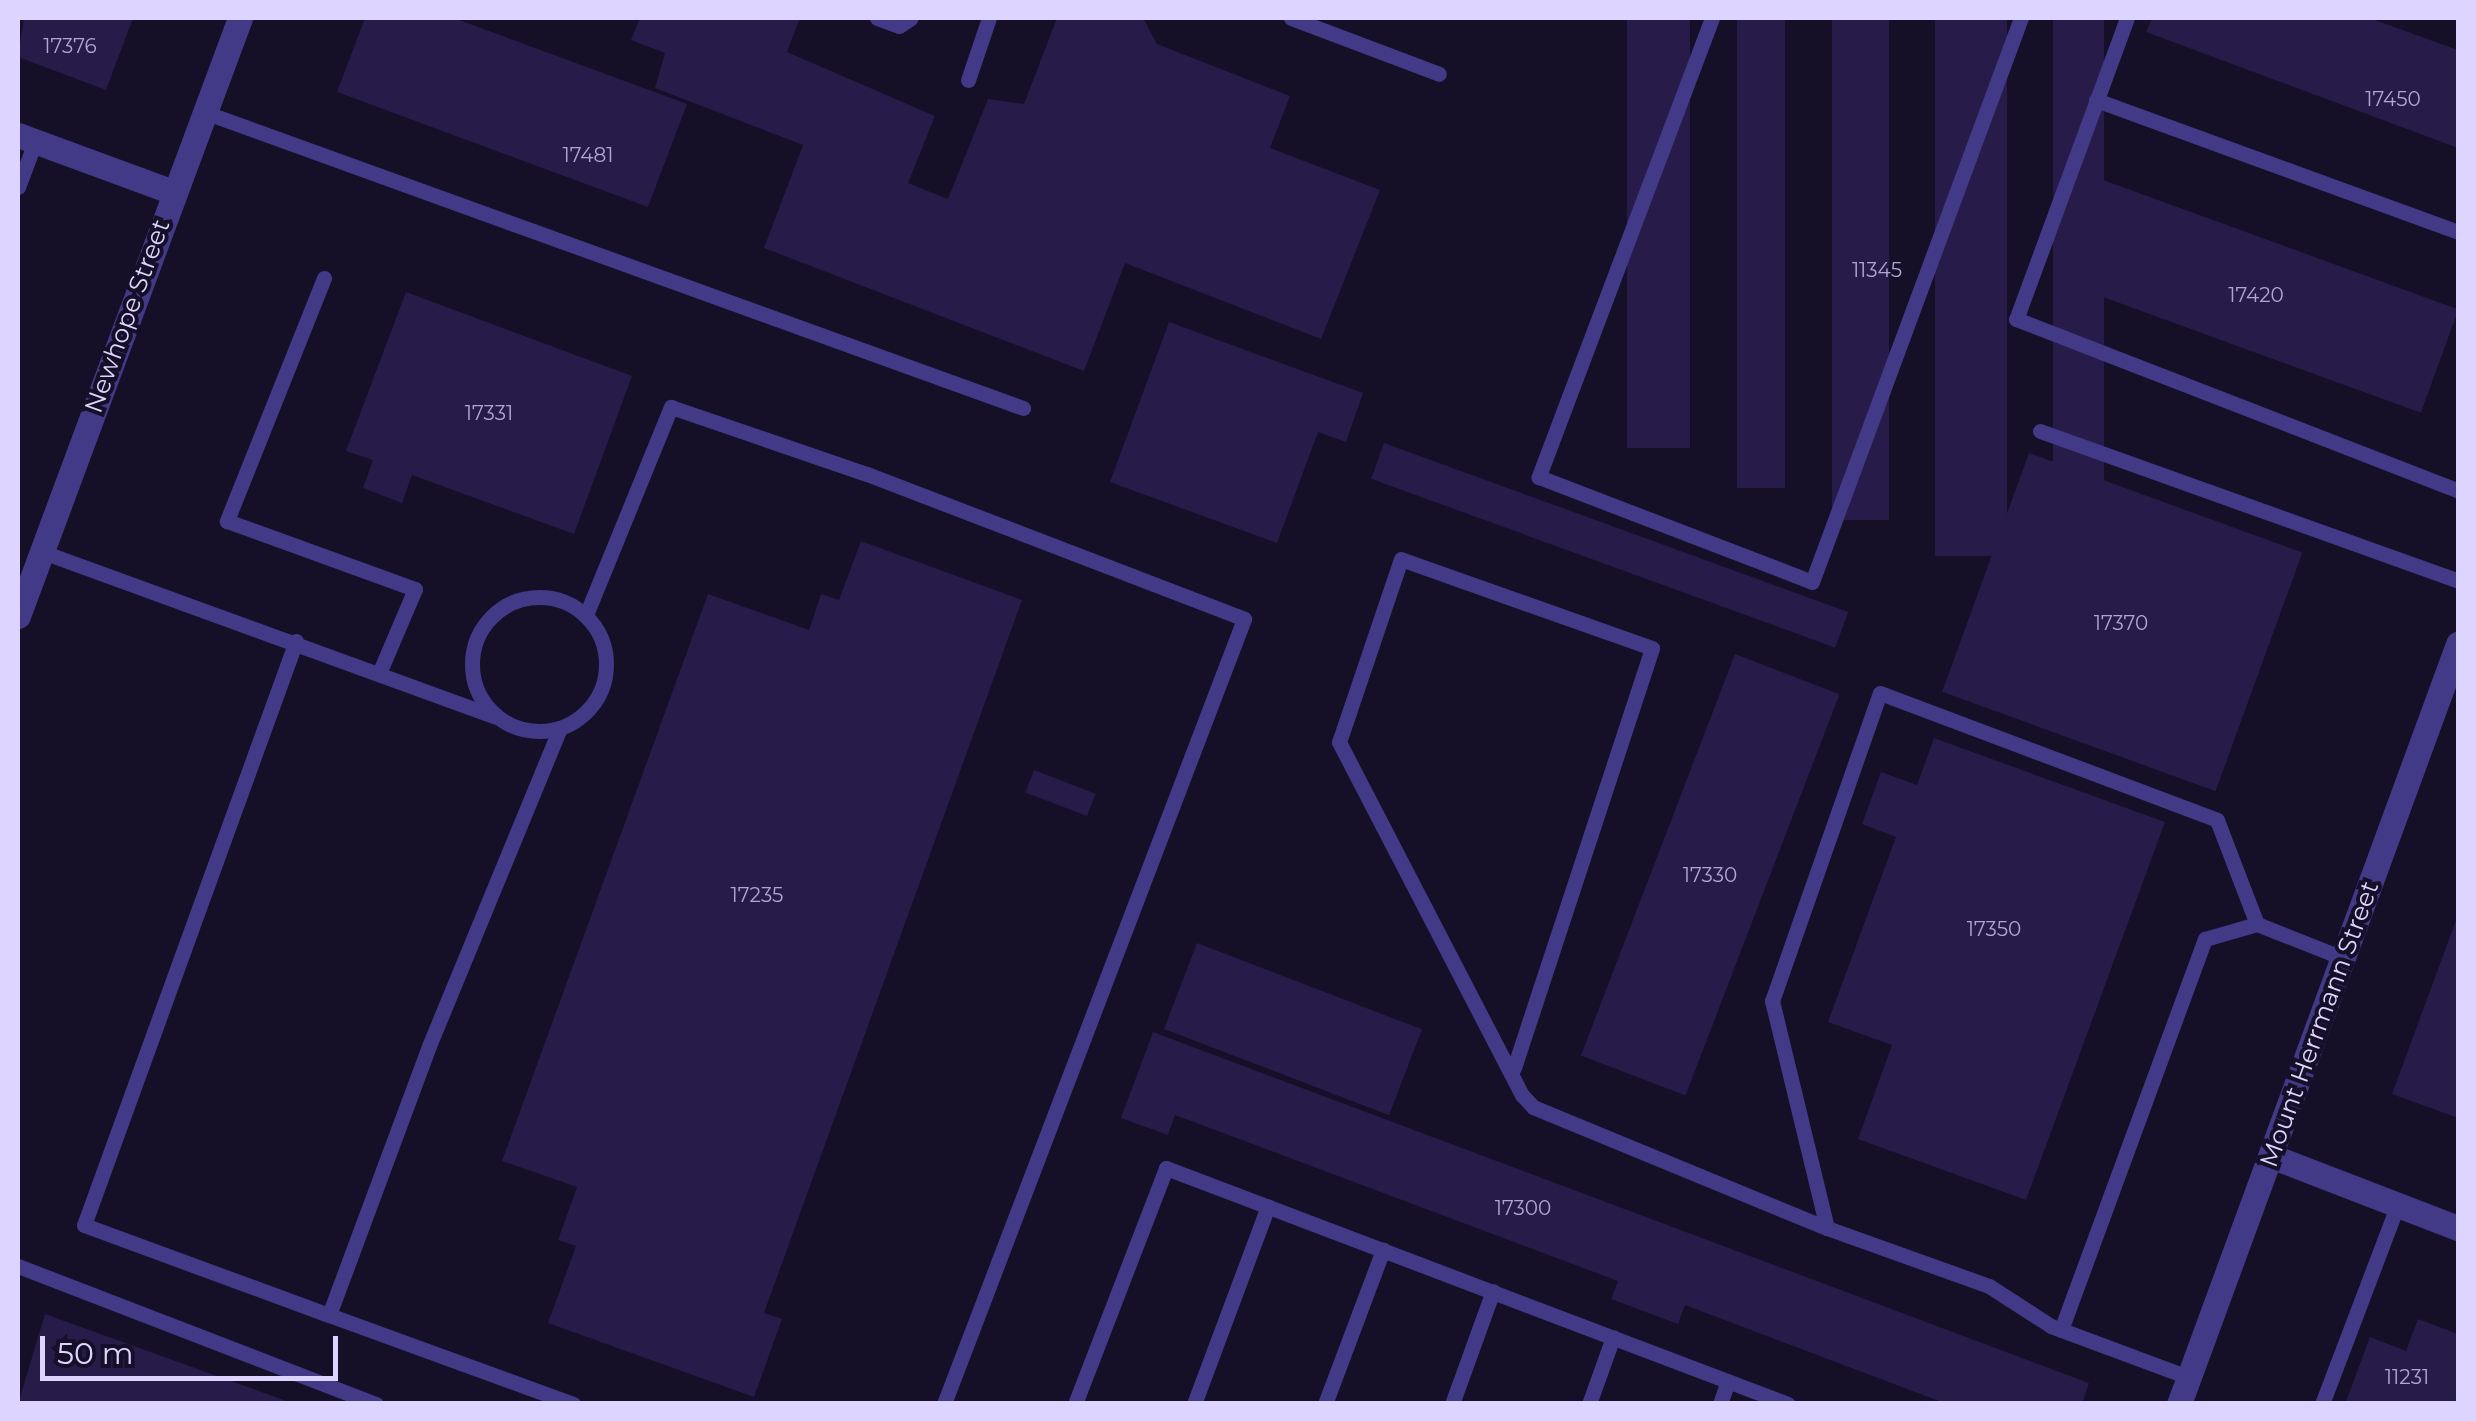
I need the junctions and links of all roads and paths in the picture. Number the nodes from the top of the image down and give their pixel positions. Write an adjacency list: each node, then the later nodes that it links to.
1 (240, 18): 12 (street, Newhope Street)
2 (877, 18): 3 (lane)
3 (911, 18)
4 (990, 18): 10 (lane)
5 (1291, 18): 9 (lane)
6 (1712, 18): 7 (lane)
7 (2021, 18)
8 (2127, 18): 11 (lane)
9 (1439, 74)
10 (968, 80)
11 (2096, 100): 16 (lane); 20 (lane)
12 (204, 112): 15 (street, Newhope Street); 18 (lane)
13 (26, 138): 14 (lane); 15 (street)
14 (18, 188)
15 (173, 192): 21 (street, Newhope Street)
16 (2458, 232)
17 (324, 278): 27 (lane)
18 (1023, 408)
19 (2040, 431): 22 (lane)
20 (2458, 490)
21 (40, 551): 23 (street, Newhope Street); 25 (lane)
22 (2458, 581)
23 (20, 603)
24 (586, 615): 28 (lane); 29 (lane); 48 (lane)
25 (296, 641): 27 (lane); 41 (lane)
26 (2458, 644): 31 (street, Mount Herrmann Street)
27 (380, 671): 28 (lane)
28 (497, 717): 29 (lane)
29 (560, 728): 41 (lane)
30 (2257, 924): 31 (lane); 36 (lane); 42 (lane)
31 (2343, 958): 33 (street, Mount Herrmann Street)
32 (1514, 1068): 32 (lane); 36 (lane)
33 (2271, 1156): 34 (street); 44 (street, Mount Herrmann Street)
34 (2398, 1204): 37 (street); 57 (lane)
35 (1268, 1206): 38 (lane); 49 (lane); 50 (lane)
36 (1828, 1228): 42 (lane)
37 (2458, 1228)
38 (1383, 1250): 40 (lane); 51 (lane)
39 (18, 1266): 46 (lane)
40 (1493, 1291): 43 (lane); 52 (lane)
41 (330, 1315): 47 (lane)
42 (2060, 1330): 44 (lane)
43 (1613, 1337): 45 (lane); 53 (lane)
44 (2188, 1378): 56 (street, Mount Herrmann Street)
45 (1728, 1380): 54 (lane); 55 (lane)
46 (376, 1404)
47 (572, 1404)
48 (944, 1404)
49 (1075, 1404)
50 (1194, 1404)
51 (1325, 1404)
52 (1452, 1404)
53 (1589, 1404)
54 (1720, 1404)
55 (1788, 1404)
56 (2179, 1404)
57 (2322, 1404)

